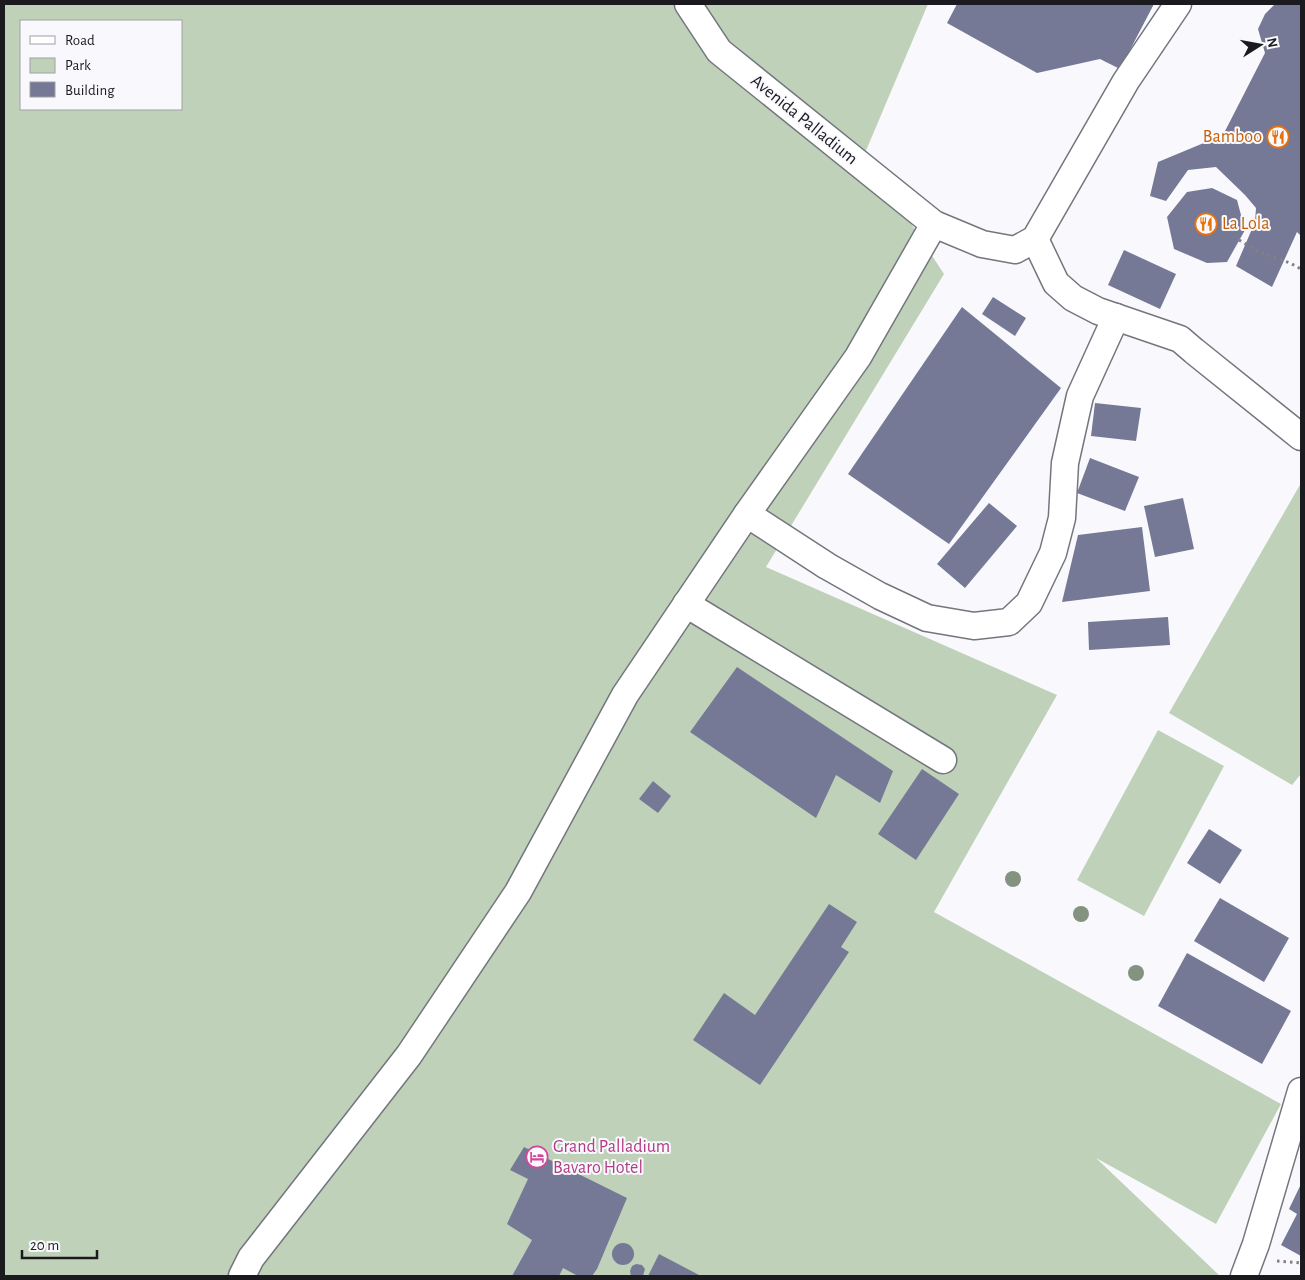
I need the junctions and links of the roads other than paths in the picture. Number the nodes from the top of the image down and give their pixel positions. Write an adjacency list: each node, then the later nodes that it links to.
1 (688, 4): 3 (street, Avenida Palladium)
2 (1178, 4): 4 (street)
3 (934, 224): 4 (street, Avenida Palladium); 7 (street)
4 (1035, 239): 5 (street)
5 (1116, 317): 6 (street); 7 (street)
6 (1301, 437)
7 (747, 514): 8 (street)
8 (686, 604): 9 (street); 11 (street)
9 (943, 760)
10 (1301, 1091): 12 (street)
11 (242, 1276)
12 (1244, 1276)

